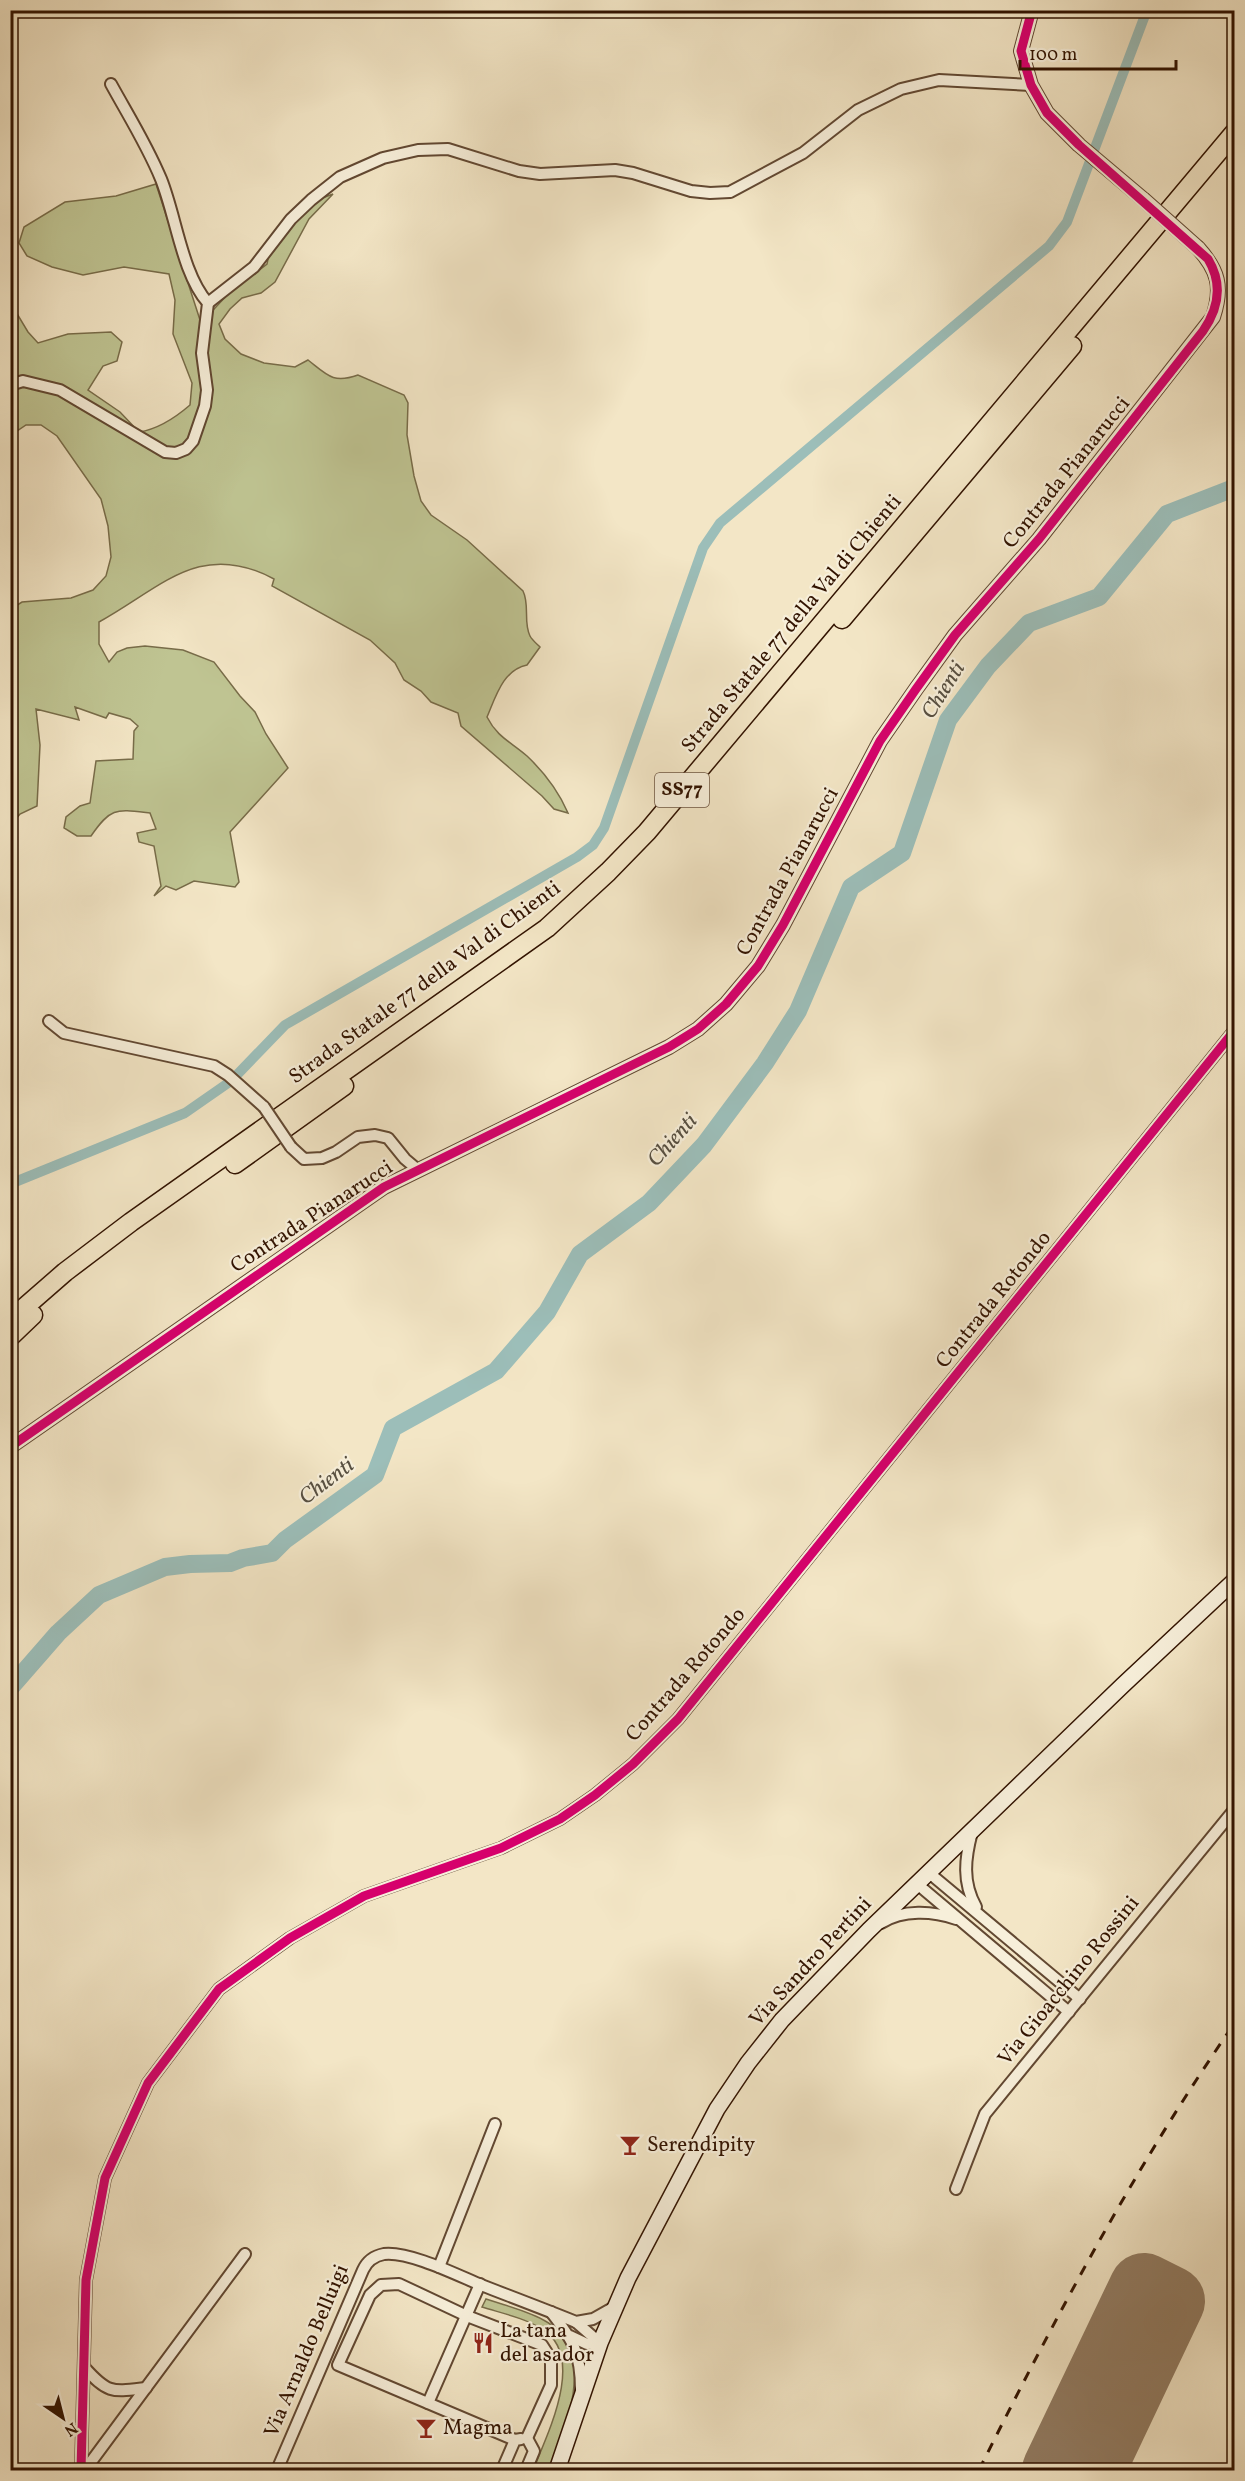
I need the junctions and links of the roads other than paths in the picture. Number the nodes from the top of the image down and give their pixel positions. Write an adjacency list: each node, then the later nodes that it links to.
1 (1032, 10): 3 (street)
2 (111, 84): 6 (street)
3 (1030, 85): 6 (street); 10 (street, Contrada Pianarucci, bridge)
4 (1234, 133): 11 (highway, Strada Statale 77 della Val di Chienti / SS77)
5 (1234, 152): 12 (highway, Strada Statale 77 della Val di Chienti / SS77)
6 (208, 303): 7 (street)
7 (10, 385)
8 (49, 1021): 10 (street, bridge)
9 (1234, 1031): 37 (street, Contrada Rotondo)
10 (418, 1170): 13 (street, Contrada Pianarucci)
11 (10, 1320)
12 (10, 1337)
13 (10, 1447)
14 (1234, 1581): 16 (main road, Via Sandro Pertini)
15 (1234, 1810): 24 (street, Via Gioacchino Rossini)
16 (973, 1828): 17 (main road, Via Sandro Pertini); 19 (street)
17 (928, 1872): 18 (main road, Via Sandro Pertini); 19 (street)
18 (916, 1884): 20 (street); 21 (main road, Via Sandro Pertini)
19 (979, 1912): 22 (street)
20 (965, 1922): 21 (street); 23 (street)
21 (869, 1930): 31 (main road, Via Sandro Pertini)
22 (1022, 1949): 23 (street); 24 (street)
23 (1011, 1962): 25 (street)
24 (1080, 1999): 25 (street, Via Gioacchino Rossini)
25 (1069, 2012): 27 (street, Via Gioacchino Rossini)
26 (495, 2124): 29 (street)
27 (956, 2189)
28 (245, 2254): 38 (street)
29 (439, 2267): 30 (street, Via Arnaldo Belluigi); 44 (street, Via Arnaldo Belluigi)
30 (480, 2284): 32 (street, Via Arnaldo Belluigi); 33 (street)
31 (616, 2306): 34 (street); 36 (main road, Via Sandro Pertini)
32 (550, 2312): 34 (street, Via Arnaldo Belluigi); 35 (street, Via Arnaldo Belluigi)
33 (467, 2316): 40 (street); 40 (street); 41 (street)
34 (576, 2322): 36 (street, Via Arnaldo Belluigi)
35 (570, 2336): 36 (street); 39 (street, Via Arnaldo Belluigi)
36 (600, 2343): 39 (main road, Via Sandro Pertini)
37 (84, 2367): 38 (street); 43 (street, Contrada Rotondo)
38 (146, 2388): 43 (street)
39 (582, 2398): 47 (main road, Via Sandro Pertini)
40 (428, 2403): 42 (street)
41 (527, 2438): 42 (street); 46 (street)
42 (515, 2440): 45 (street)
43 (83, 2470)
44 (277, 2470)
45 (502, 2470)
46 (526, 2470)
47 (557, 2470)

